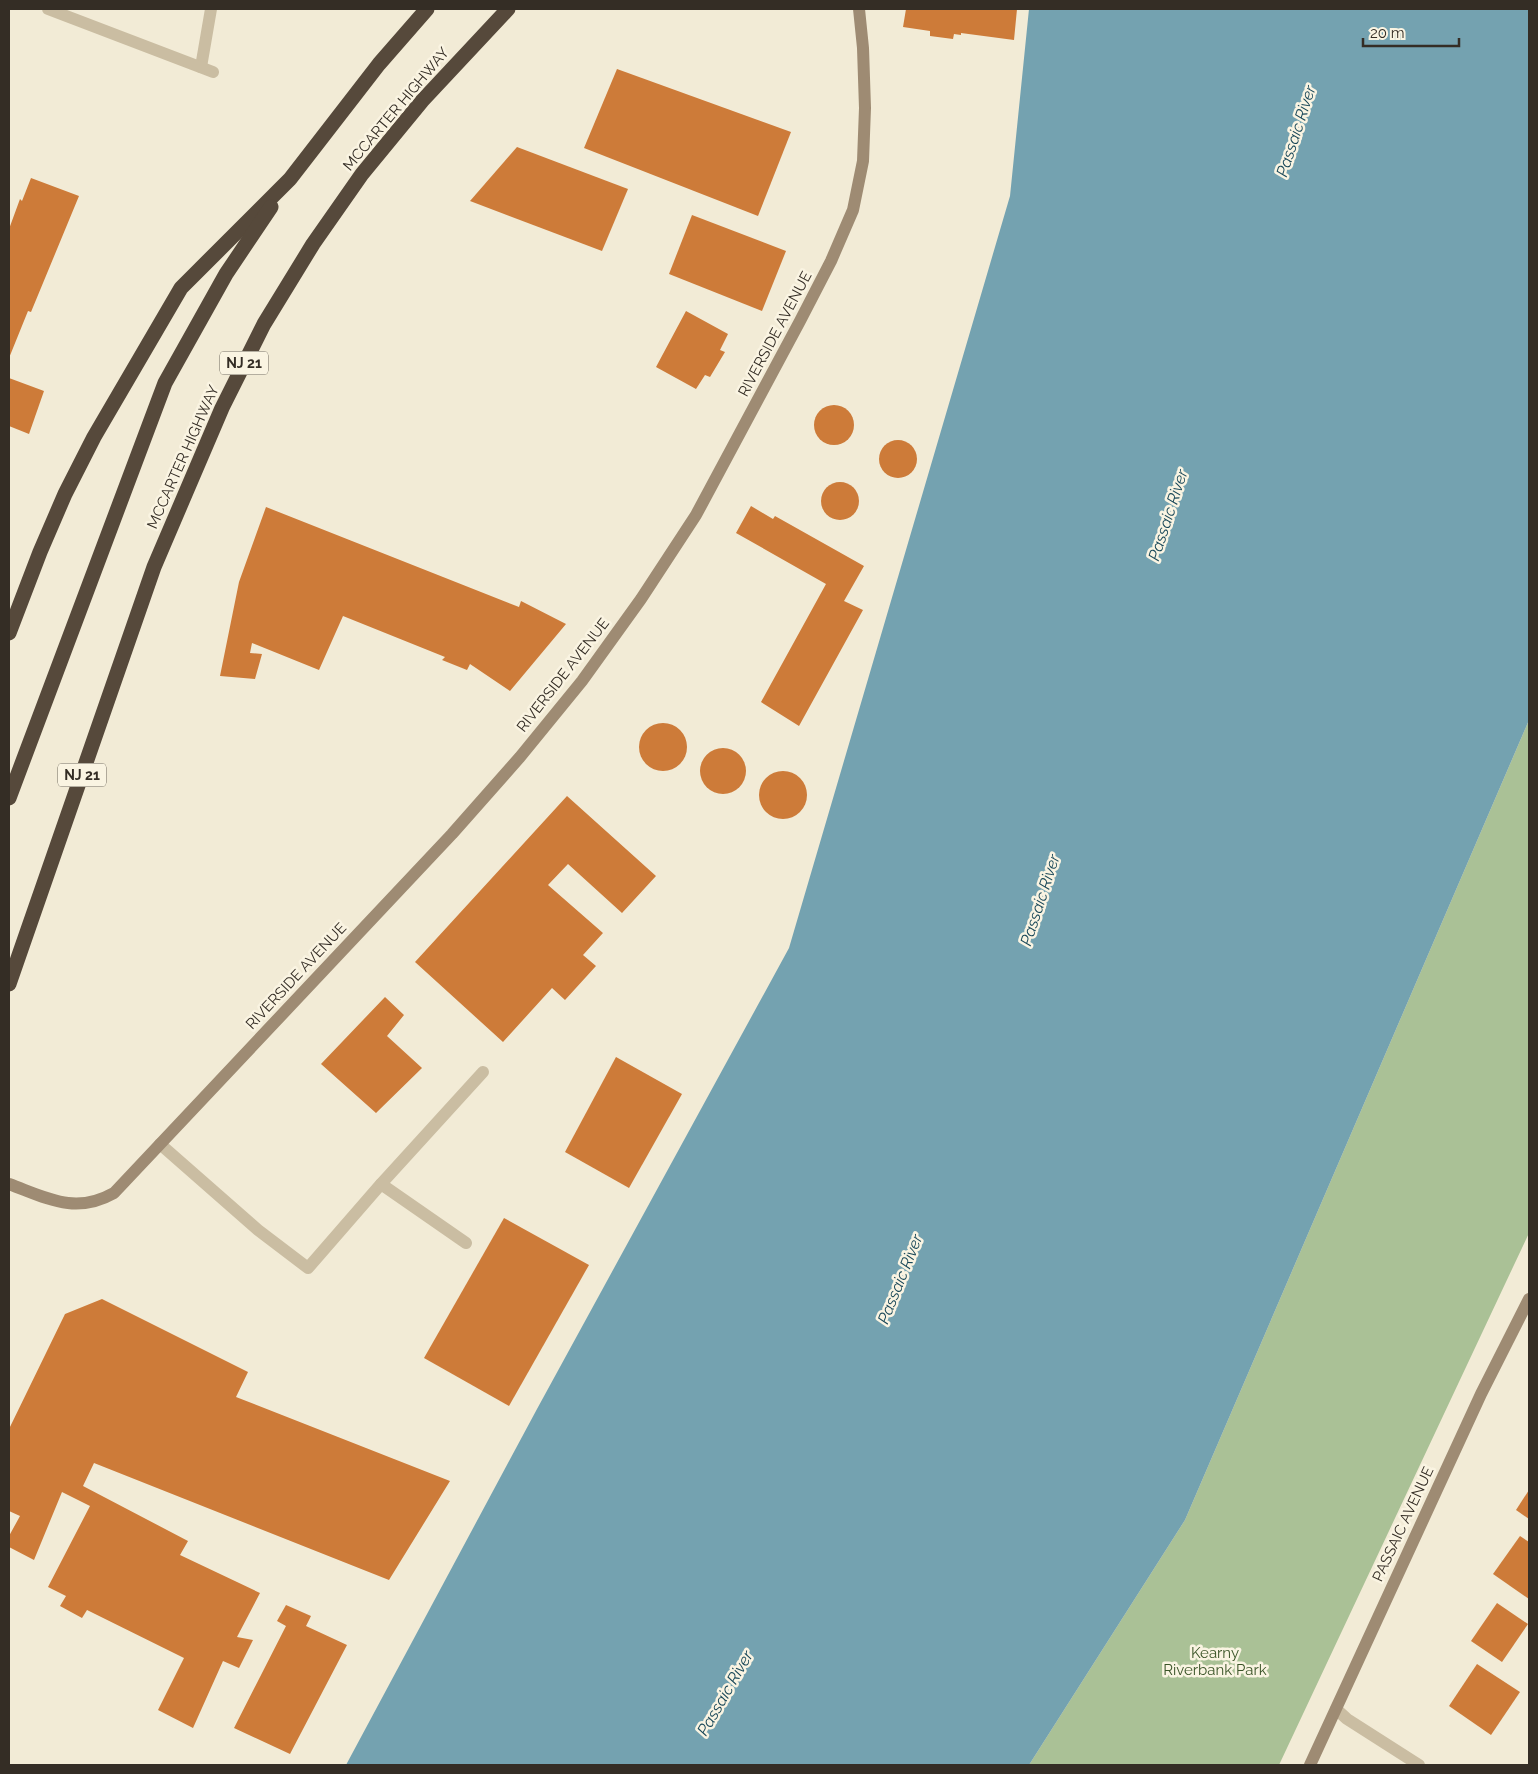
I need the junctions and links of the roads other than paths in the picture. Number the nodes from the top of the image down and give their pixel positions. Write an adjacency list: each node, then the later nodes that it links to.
1 (48, 9): 6 (street)
2 (211, 9): 6 (street)
3 (427, 9): 8 (highway)
4 (508, 9): 11 (highway, MCCARTER HIGHWAY / NJ 21)
5 (858, 9): 13 (street, RIVERSIDE AVENUE)
6 (201, 67): 7 (street)
7 (214, 72)
8 (290, 179): 9 (highway); 10 (highway)
9 (9, 633)
10 (9, 798)
11 (9, 984)
12 (483, 1072): 15 (street)
13 (160, 1144): 14 (street, RIVERSIDE AVENUE); 15 (street)
14 (9, 1184)
15 (380, 1184): 16 (street)
16 (466, 1243)
17 (1528, 1306): 18 (street, PASSAIC AVENUE)
18 (1336, 1708): 19 (street, PASSAIC AVENUE); 20 (street)
19 (1310, 1765)
20 (1419, 1765)

